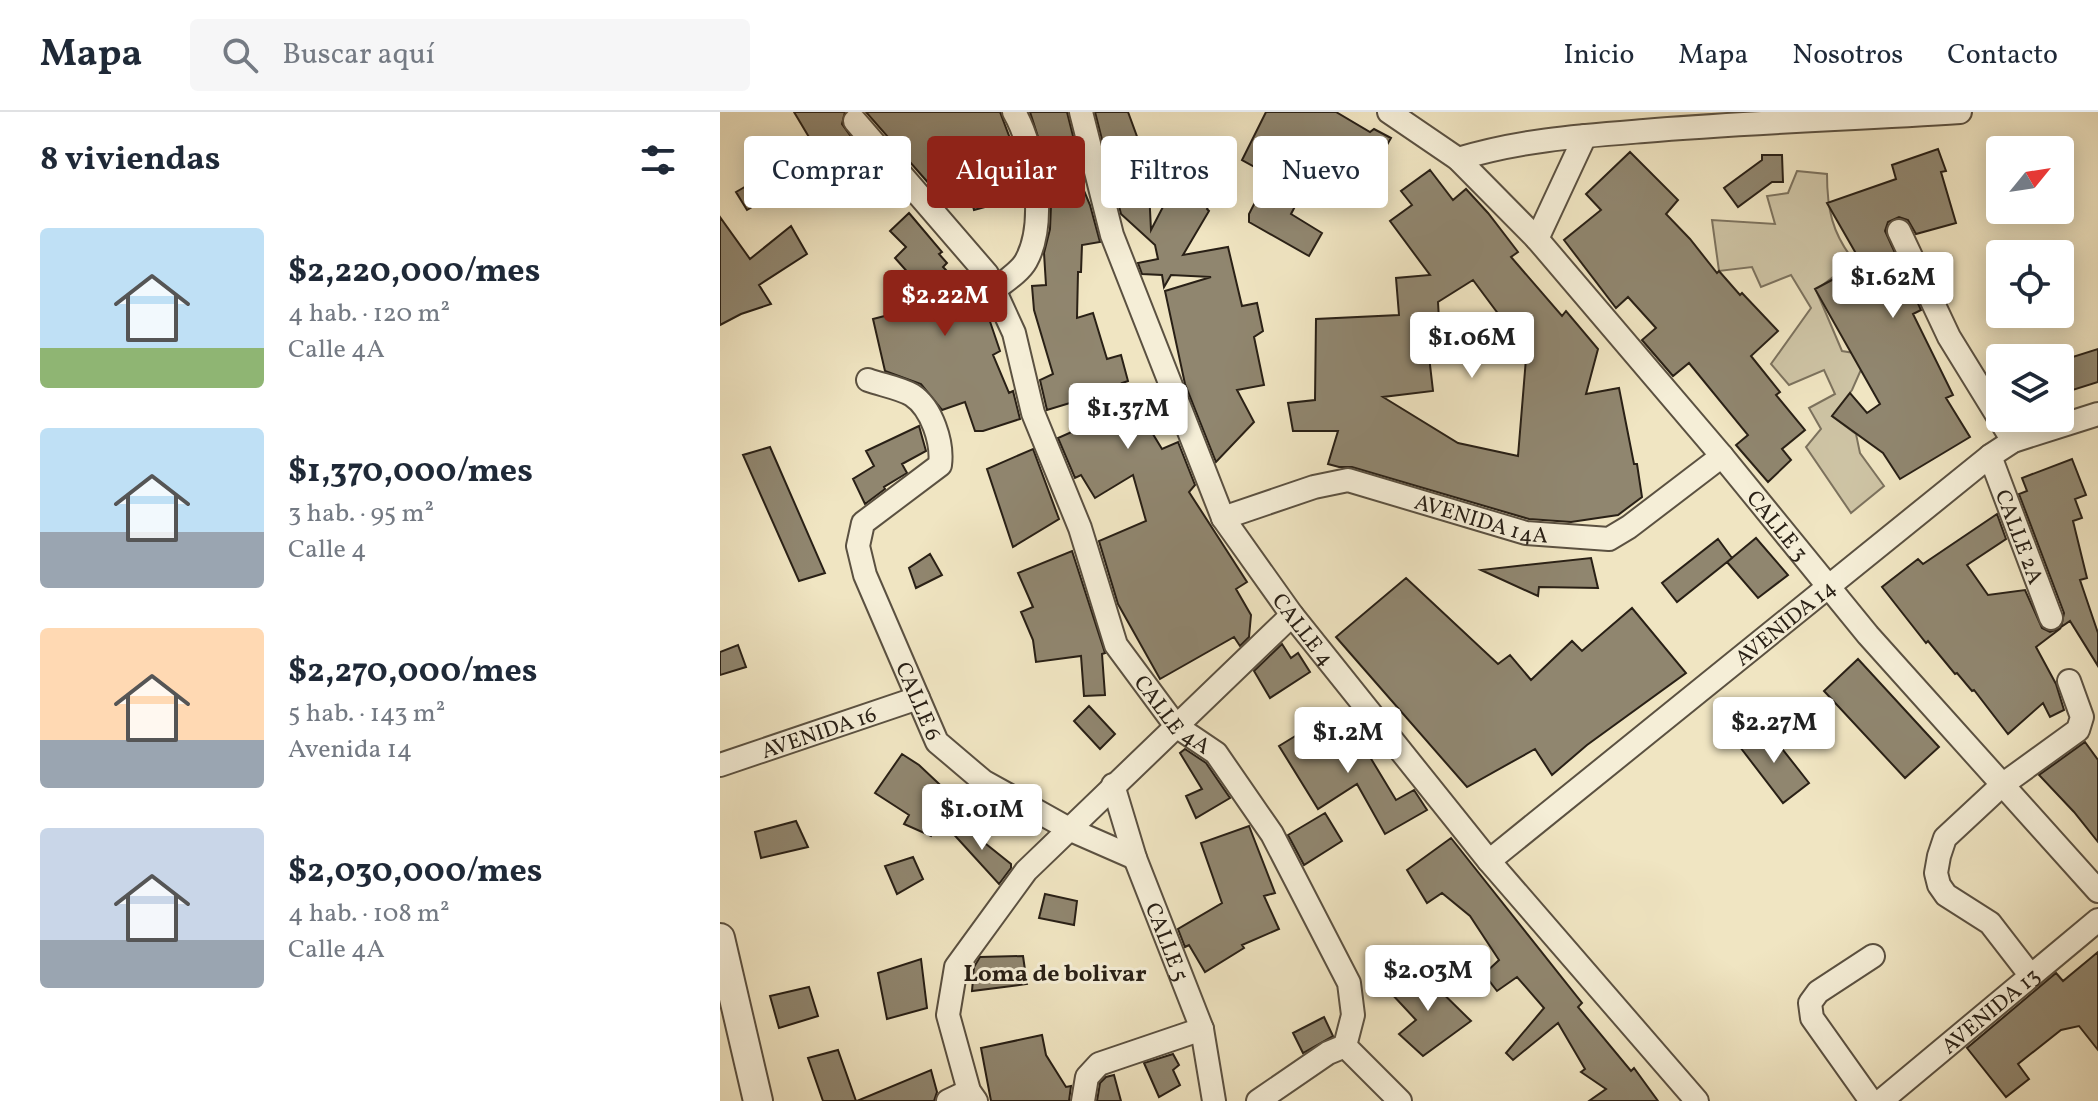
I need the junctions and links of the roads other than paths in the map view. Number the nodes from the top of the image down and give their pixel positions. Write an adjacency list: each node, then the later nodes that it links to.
1 (1014, 112): 11 (street)
2 (1081, 112): 17 (street, CALLE 4)
3 (1389, 112): 8 (street, CALLE 3)
4 (1960, 112): 5 (street)
5 (1750, 117): 7 (street)
6 (855, 121): 11 (street, CALLE 4A)
7 (1585, 136): 8 (street); 10 (street)
8 (1458, 159): 10 (street, CALLE 3)
9 (1899, 231): 14 (street)
10 (1537, 239): 15 (street, CALLE 3)
11 (994, 290): 23 (street, CALLE 4A)
12 (868, 380): 22 (street, CALLE 6)
13 (2098, 414): 14 (street, AVENIDA 14)
14 (2013, 441): 16 (street, AVENIDA 14)
15 (1722, 456): 17 (street, AVENIDA 14A); 18 (street, CALLE 3)
16 (1990, 456): 18 (street, AVENIDA 14); 20 (street, CALLE 2A)
17 (1223, 518): 19 (street, CALLE 4)
18 (1831, 587): 26 (street, CALLE 3); 29 (street, AVENIDA 14)
19 (1292, 615): 23 (street); 29 (street, CALLE 4)
20 (2051, 618)
21 (2069, 681): 26 (street)
22 (918, 698): 24 (street, AVENIDA 16); 27 (street, CALLE 6)
23 (1176, 726): 25 (street); 37 (street, CALLE 4A)
24 (720, 765)
25 (1113, 785): 27 (street); 28 (street, CALLE 5)
26 (2002, 785): 30 (street, CALLE 3); 34 (street)
27 (1071, 830): 28 (street, CALLE 6); 38 (street)
28 (1135, 858): 36 (street, CALLE 5)
29 (1489, 861): 45 (street, CALLE 4)
30 (2098, 891)
31 (2098, 920): 34 (street, AVENIDA 13)
32 (720, 938): 35 (street)
33 (1873, 956): 46 (street)
34 (2031, 976): 47 (street, AVENIDA 13)
35 (730, 1027): 39 (street)
36 (1202, 1029): 41 (street); 42 (street, CALLE 5)
37 (1345, 1046): 43 (street); 44 (street)
38 (972, 1096): 40 (street)
39 (758, 1101)
40 (948, 1101)
41 (1083, 1101)
42 (1214, 1101)
43 (1258, 1101)
44 (1400, 1101)
45 (1697, 1101)
46 (1871, 1101)
47 (1881, 1101)

